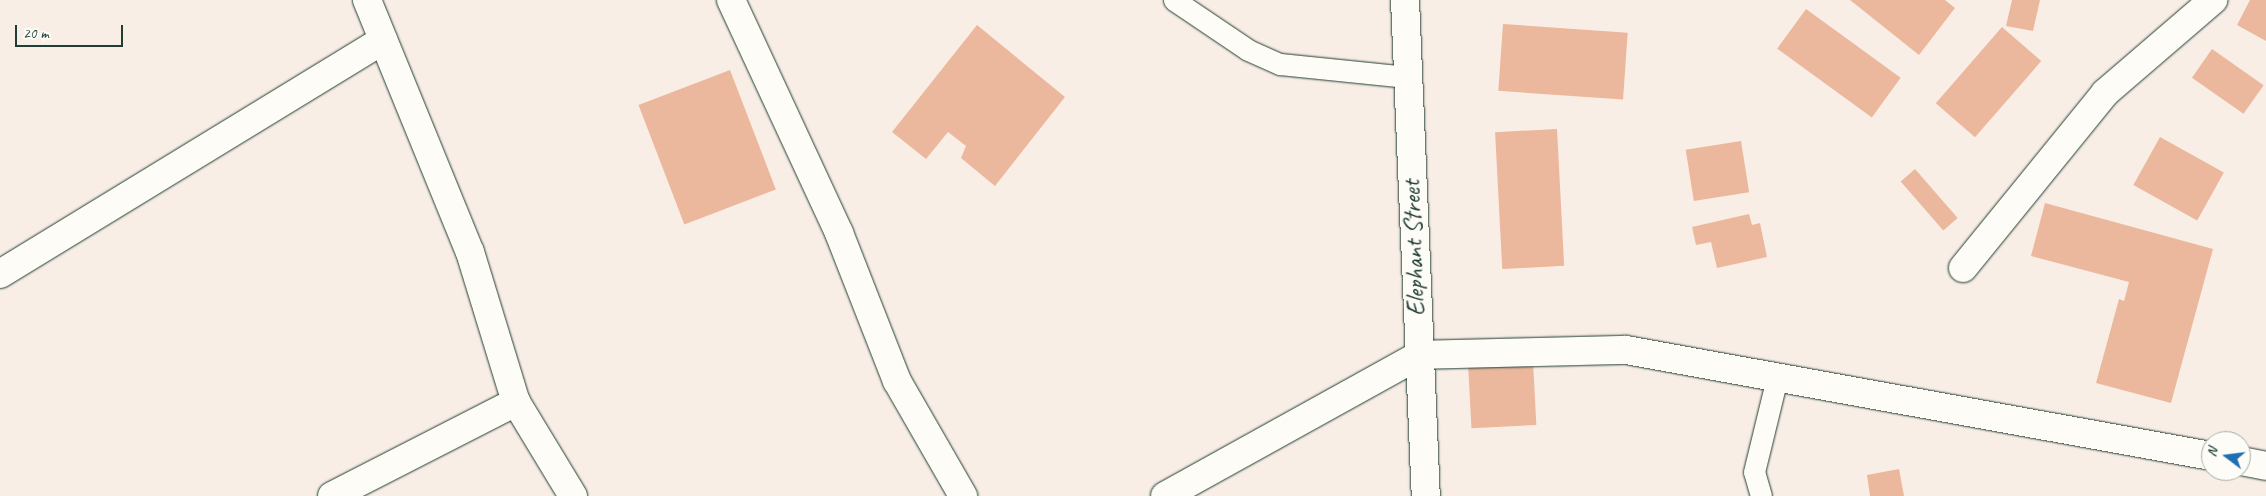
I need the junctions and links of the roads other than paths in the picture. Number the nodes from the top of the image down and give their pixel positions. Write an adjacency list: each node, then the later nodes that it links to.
1 (367, 0): 6 (street)
2 (731, 0): 18 (street)
3 (1174, 0): 7 (lane)
4 (1405, 0): 7 (street, Elephant Street)
5 (2213, 0): 8 (street)
6 (383, 40): 9 (street); 12 (street)
7 (1407, 77): 10 (street, Elephant Street)
8 (1963, 268)
9 (0, 274)
10 (1418, 355): 11 (street); 19 (street); 20 (street, Elephant Street)
11 (1777, 378): 13 (street); 21 (lane)
12 (516, 402): 16 (street); 17 (street)
13 (2201, 454)
14 (2251, 464): 15 (street)
15 (2266, 466)
16 (332, 496)
17 (573, 496)
18 (964, 496)
19 (1165, 496)
20 (1426, 496)
21 (1761, 496)

